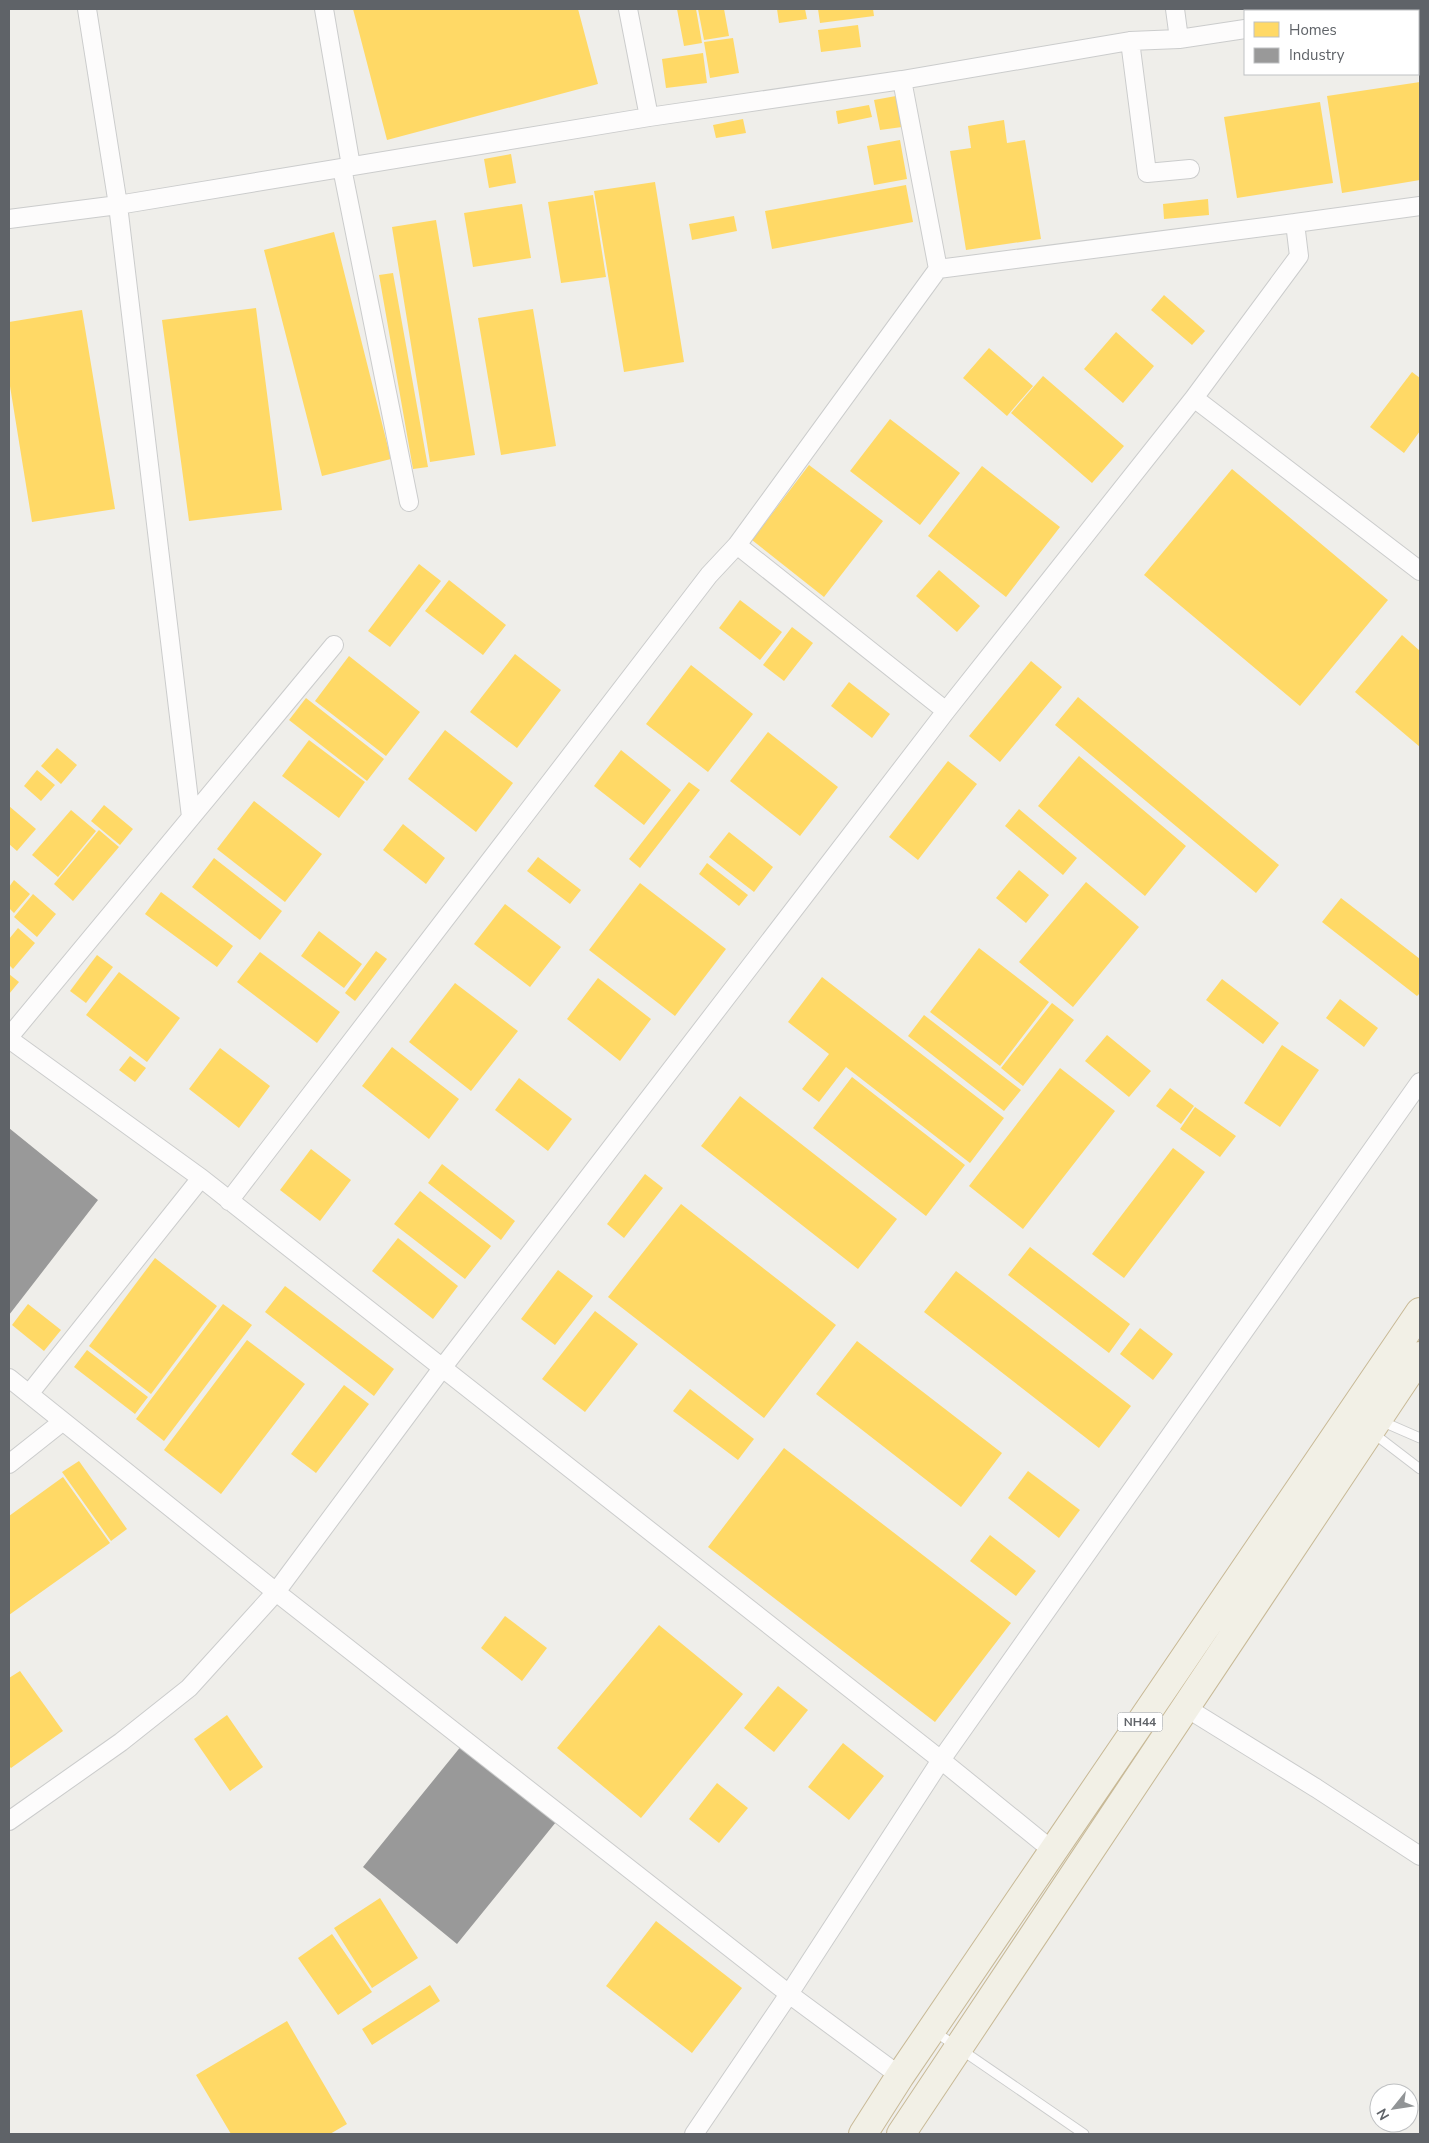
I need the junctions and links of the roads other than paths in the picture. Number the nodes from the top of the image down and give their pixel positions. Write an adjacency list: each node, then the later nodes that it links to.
1 (87, 9): 12 (street)
2 (324, 9): 10 (street)
3 (628, 9): 9 (street)
4 (1175, 9): 6 (street)
5 (1244, 29): 6 (street)
6 (1179, 39): 7 (street)
7 (1130, 41): 8 (street); 11 (street)
8 (902, 80): 9 (street); 16 (street)
9 (649, 117): 10 (street)
10 (347, 167): 12 (street); 18 (street)
11 (1190, 169)
12 (118, 204): 14 (street); 23 (street)
13 (1420, 206): 15 (street)
14 (9, 219)
15 (1295, 223): 16 (street); 17 (street)
16 (938, 269): 19 (street)
17 (1194, 398): 20 (street); 22 (street)
18 (409, 502)
19 (737, 545): 22 (street); 27 (street)
20 (1420, 571)
21 (334, 646): 23 (street)
22 (946, 710): 30 (street)
23 (191, 817): 24 (street)
24 (9, 1038): 26 (street)
25 (1420, 1082): 40 (street)
26 (201, 1178): 27 (street); 32 (street)
27 (229, 1201): 30 (street)
28 (1420, 1312): 42 (highway, NH44)
29 (1420, 1356): 34 (highway, NH44)
30 (443, 1367): 38 (street); 40 (street)
31 (9, 1378): 32 (street)
32 (29, 1394): 33 (street)
33 (62, 1422): 36 (street); 38 (street)
34 (1373, 1425): 35 (lane); 37 (lane); 39 (highway, NH44)
35 (1420, 1438)
36 (9, 1464)
37 (1420, 1469)
38 (276, 1592): 41 (street); 44 (street)
39 (1185, 1707): 43 (street); 46 (highway, NH44)
40 (941, 1760): 42 (street); 44 (street)
41 (9, 1821)
42 (1052, 1851): 45 (highway, NH44)
43 (1420, 1856)
44 (789, 1994): 47 (street); 48 (street)
45 (932, 2030): 46 (lane); 47 (highway, NH44)
46 (958, 2048): 50 (highway, NH44); 51 (lane)
47 (900, 2076): 49 (highway, NH44)
48 (694, 2134)
49 (863, 2134)
50 (901, 2134)
51 (1084, 2134)

